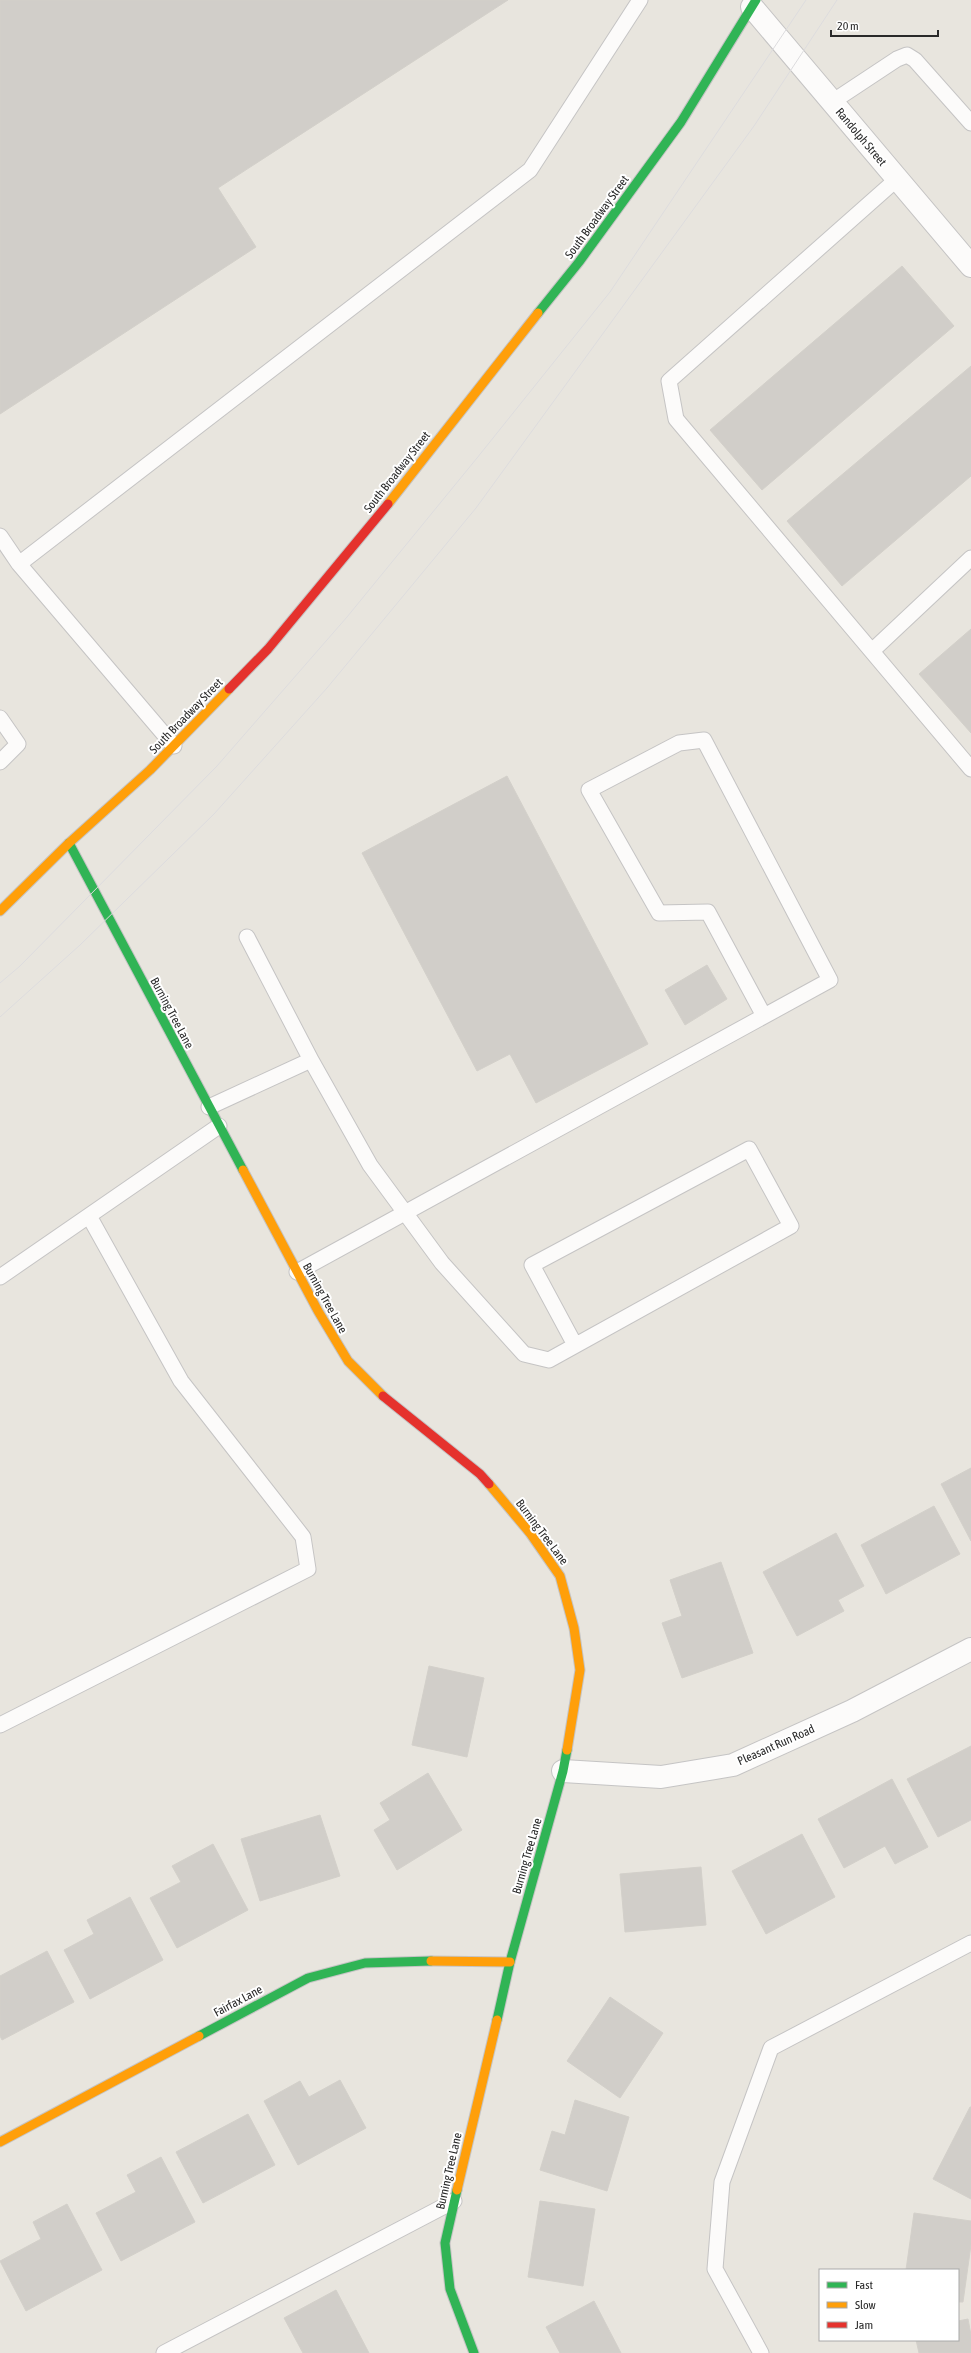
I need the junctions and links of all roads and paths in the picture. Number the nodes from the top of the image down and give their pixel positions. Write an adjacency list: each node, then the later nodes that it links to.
1 (640, 0): 9 (lane)
2 (751, 2): 3 (street, Randolph Street); 12 (street, South Broadway Street)
3 (832, 102): 4 (lane); 5 (street, Randolph Street)
4 (971, 123)
5 (897, 179): 6 (street, Randolph Street); 10 (lane)
6 (971, 266)
7 (0, 536): 9 (lane)
8 (971, 558): 10 (lane)
9 (18, 564): 12 (lane)
10 (872, 651): 14 (lane)
11 (0, 718): 13 (lane)
12 (174, 746): 15 (street, South Broadway Street)
13 (0, 762)
14 (970, 766)
15 (69, 843): 16 (street, South Broadway Street); 20 (street, Burning Tree Lane)
16 (0, 911)
17 (247, 937): 19 (lane)
18 (764, 1016): 18 (lane); 22 (lane)
19 (312, 1060): 20 (lane); 22 (lane)
20 (209, 1107): 21 (street, Burning Tree Lane)
21 (219, 1126): 23 (lane); 24 (street, Burning Tree Lane)
22 (405, 1214): 24 (lane); 26 (lane)
23 (89, 1216): 25 (lane); 28 (lane)
24 (297, 1272): 29 (street, Burning Tree Lane)
25 (0, 1277)
26 (575, 1344): 26 (lane)
27 (971, 1649): 29 (street, Pleasant Run Road)
28 (0, 1725)
29 (564, 1771): 31 (street, Burning Tree Lane)
30 (971, 1943): 36 (lane)
31 (510, 1962): 32 (street, Fairfax Lane); 33 (street, Burning Tree Lane)
32 (0, 2142)
33 (454, 2201): 34 (lane); 35 (street, Burning Tree Lane)
34 (170, 2352)
35 (474, 2353)
36 (761, 2353)

